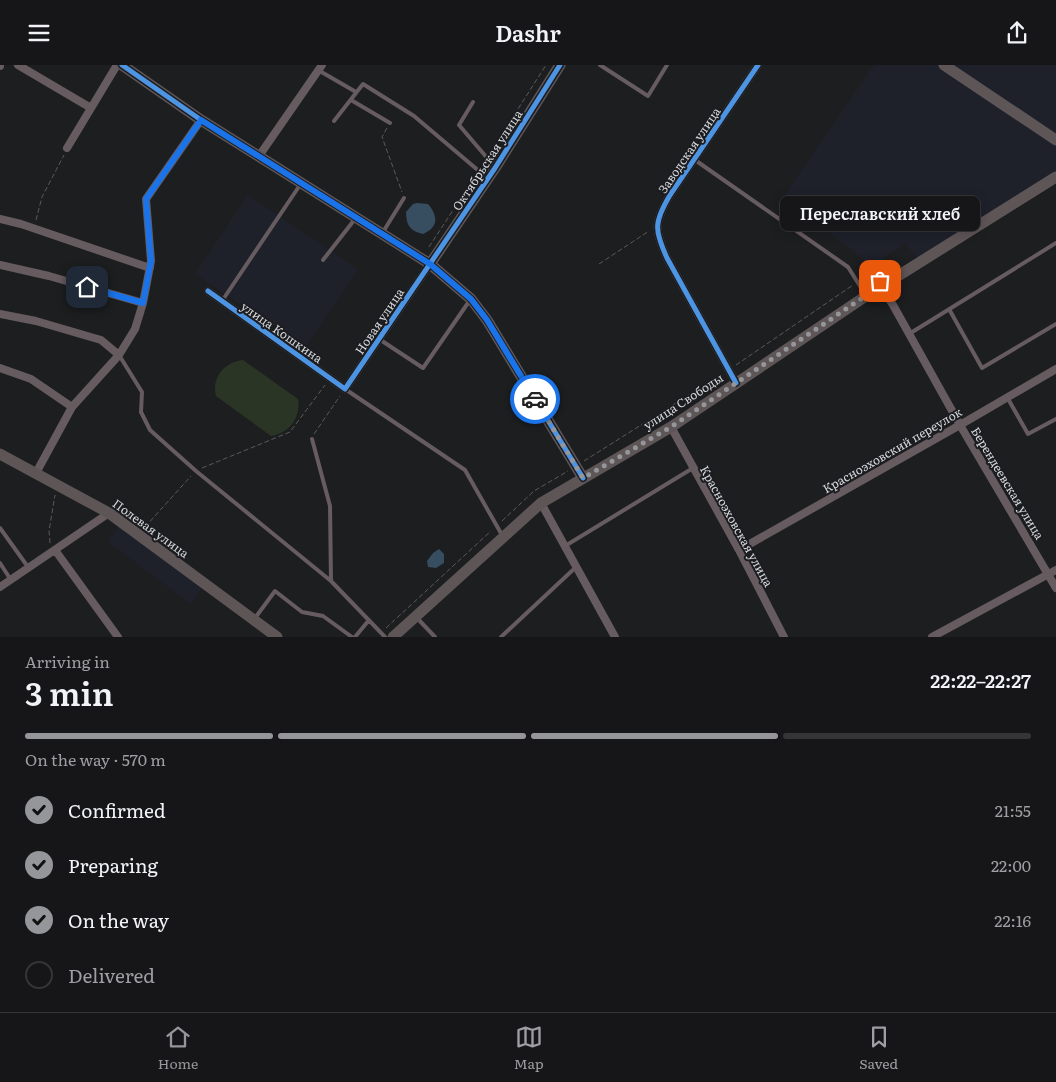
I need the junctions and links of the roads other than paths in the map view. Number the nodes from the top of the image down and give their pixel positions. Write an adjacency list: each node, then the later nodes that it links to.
1 (18, 65): 13 (street)
2 (117, 65): 13 (street)
3 (122, 65): 14 (street)
4 (560, 65): 21 (street, Октябрьская улица)
5 (600, 65): 6 (lane)
6 (667, 65)
7 (758, 65): 20 (street, Заводская улица)
8 (944, 65): 17 (street)
9 (320, 67): 10 (lane); 19 (street)
10 (356, 93): 11 (lane); 23 (lane)
11 (351, 100): 15 (lane); 16 (lane)
12 (473, 102): 21 (lane)
13 (91, 108): 18 (street)
14 (201, 120): 19 (street); 33 (street)
15 (334, 121)
16 (390, 123)
17 (1056, 140)
18 (67, 148)
19 (259, 156): 24 (street)
20 (695, 160): 36 (lane); 48 (street, Заводская улица)
21 (495, 168): 23 (street, Октябрьская улица)
22 (1056, 177): 34 (street, улица Свободы)
23 (488, 179): 31 (street, Октябрьская улица)
24 (302, 183): 26 (street); 38 (lane)
25 (404, 198): 28 (lane)
26 (356, 217): 28 (street); 30 (lane)
27 (0, 219): 33 (street)
28 (382, 234): 31 (street)
29 (1056, 243): 40 (lane)
30 (323, 260)
31 (430, 264): 37 (street); 44 (street, Новая улица)
32 (0, 265): 39 (street)
33 (150, 268): 39 (street)
34 (881, 284): 36 (street, улица Свободы); 43 (street, Берендеевская улица)
35 (208, 291): 38 (street, улица Кошкина)
36 (866, 296): 48 (street, улица Свободы)
37 (471, 299): 44 (lane); 59 (street)
38 (222, 301): 49 (street, улица Кошкина)
39 (143, 303): 45 (street)
40 (949, 309): 42 (lane); 43 (lane)
41 (0, 315): 45 (street)
42 (1056, 324)
43 (909, 334): 53 (street, Берендеевская улица)
44 (379, 339): 49 (street, Новая улица)
45 (119, 355): 51 (street); 72 (lane)
46 (0, 368): 51 (street)
47 (1056, 369): 50 (street, Красноэховский переулок)
48 (736, 383): 54 (street, улица Свободы)
49 (345, 389): 63 (lane)
50 (1007, 397): 52 (lane); 53 (street, Красноэховский переулок)
51 (72, 407): 58 (street)
52 (1056, 419)
53 (960, 425): 65 (street, Красноэховский переулок); 70 (street, Берендеевская улица)
54 (671, 427): 57 (street, Красноэховская улица); 59 (street, улица Свободы)
55 (312, 439): 72 (lane)
56 (0, 454): 58 (street, Полевая улица)
57 (693, 468): 64 (lane); 65 (street, Красноэховская улица)
58 (36, 473): 61 (street, Полевая улица)
59 (583, 478): 60 (street, улица Свободы)
60 (541, 503): 63 (street, улица Свободы); 64 (street)
61 (109, 513): 66 (street); 76 (street, Полевая улица)
62 (0, 528): 69 (lane)
63 (503, 537): 75 (street, улица Свободы)
64 (565, 546): 68 (street)
65 (738, 550): 86 (street, Красноэховская улица)
66 (54, 551): 69 (street); 78 (street)
67 (0, 563): 71 (lane)
68 (576, 567): 84 (lane); 85 (street)
69 (29, 568): 71 (street)
70 (1052, 572): 74 (street, Берендеевская улица); 87 (street)
71 (11, 580): 73 (street)
72 (331, 581): 77 (lane)
73 (0, 587)
74 (1056, 588)
75 (416, 617): 82 (street, улица Свободы); 83 (lane)
76 (254, 620): 79 (street, Полевая улица); 80 (lane)
77 (369, 620): 80 (lane); 81 (lane)
78 (118, 637)
79 (278, 637)
80 (354, 637)
81 (385, 637)
82 (393, 637)
83 (435, 637)
84 (501, 637)
85 (615, 637)
86 (784, 637)
87 (932, 637)

